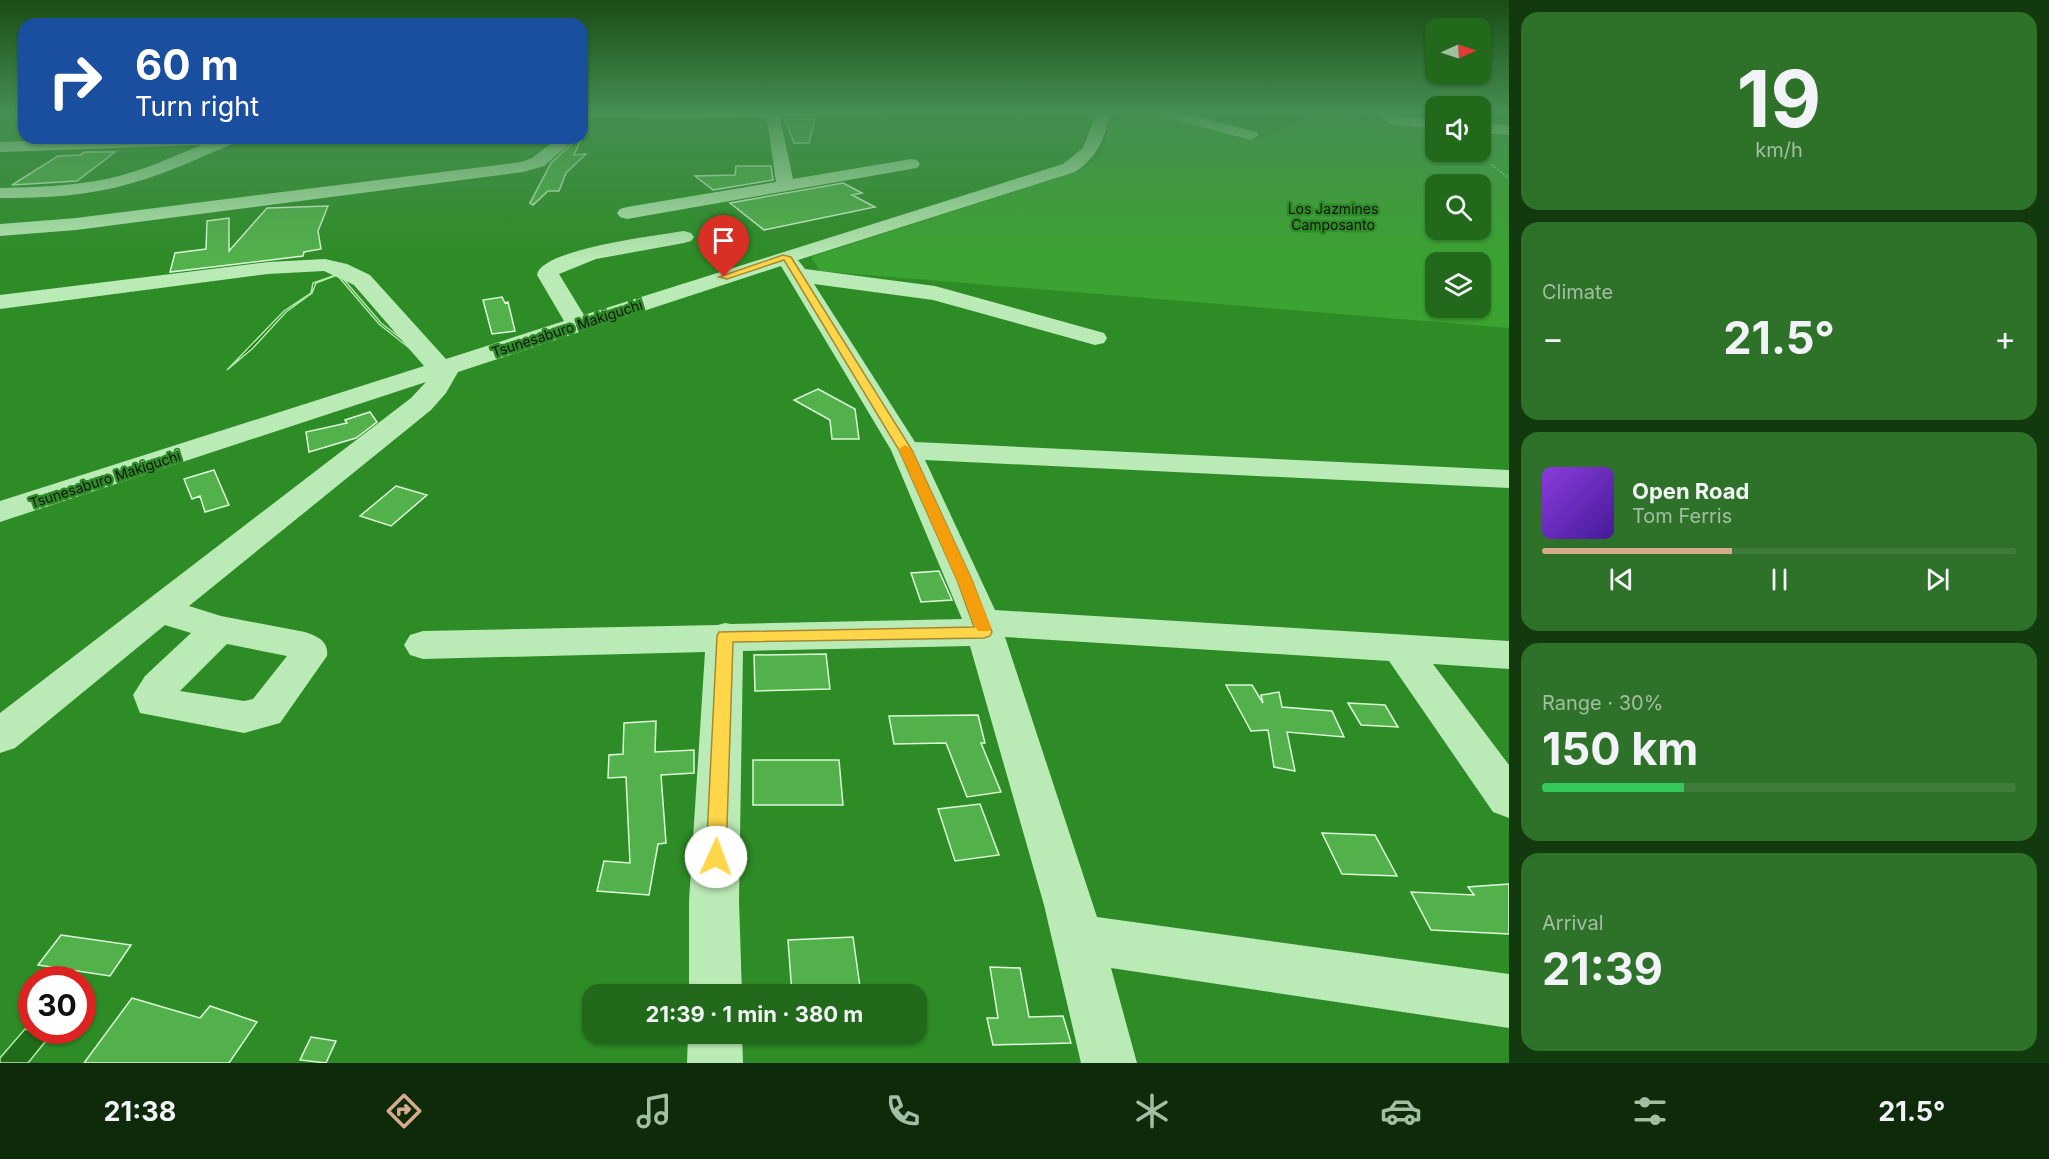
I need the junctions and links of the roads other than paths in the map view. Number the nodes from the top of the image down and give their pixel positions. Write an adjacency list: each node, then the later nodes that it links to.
1 (171, 162): 8 (street)
2 (538, 162): 11 (street)
3 (781, 162): 6 (street)
4 (1080, 162): 13 (street, Tsunesaburo Makiguchi)
5 (911, 164): 6 (street)
6 (786, 186): 10 (street)
7 (0, 193): 8 (street)
8 (41, 193): 9 (street)
9 (0, 209)
10 (627, 213)
11 (0, 230)
12 (684, 237): 15 (street)
13 (791, 266): 15 (street, Tsunesaburo Makiguchi); 17 (street); 20 (street)
14 (0, 302): 16 (street)
15 (578, 325): 18 (street, Tsunesaburo Makiguchi)
16 (414, 336): 18 (street); 19 (street)
17 (1095, 338)
18 (511, 346): 19 (street, Tsunesaburo Makiguchi)
19 (445, 369): 22 (street, Tsunesaburo Makiguchi); 23 (street)
20 (906, 450): 21 (street); 24 (street)
21 (1509, 479)
22 (0, 512)
23 (160, 610): 25 (street); 30 (street)
24 (983, 627): 26 (street); 28 (street); 32 (street)
25 (219, 628)
26 (725, 636): 27 (street); 33 (street)
27 (423, 645)
28 (1401, 649): 29 (street); 31 (street)
29 (1509, 655)
30 (0, 736)
31 (1509, 799)
32 (1078, 939): 34 (street); 37 (street)
33 (715, 984)
34 (1509, 1001)
35 (715, 1044): 36 (street)
36 (715, 1063)
37 (1109, 1063)

